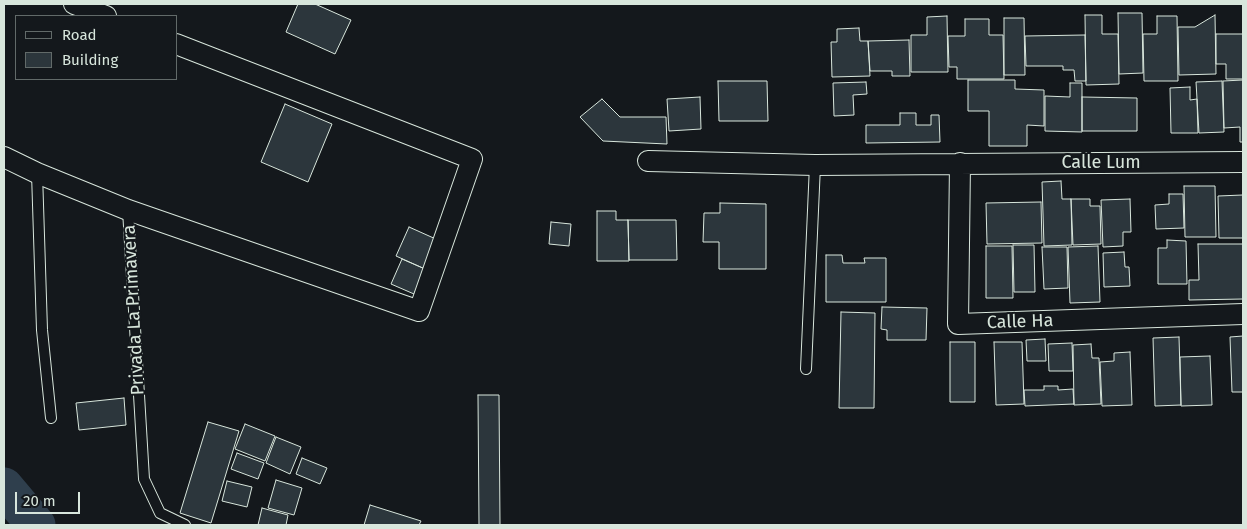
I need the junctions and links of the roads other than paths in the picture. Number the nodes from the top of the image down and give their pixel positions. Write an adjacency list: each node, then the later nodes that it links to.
1 (74, 4): 2 (street)
2 (103, 15)
3 (178, 45): 10 (street)
4 (4, 157): 9 (street, Privada La Primavera)
5 (648, 160): 8 (street, Calle Lum)
6 (1243, 162): 7 (street, Calle Lum)
7 (960, 163): 8 (street, Calle Lum); 11 (street, Calle Ha)
8 (815, 165): 12 (lane)
9 (37, 174): 10 (street, Privada La Primavera); 13 (lane)
10 (128, 210): 14 (lane, Privada La Primavera)
11 (1243, 314)
12 (806, 369)
13 (51, 418)
14 (184, 525)

